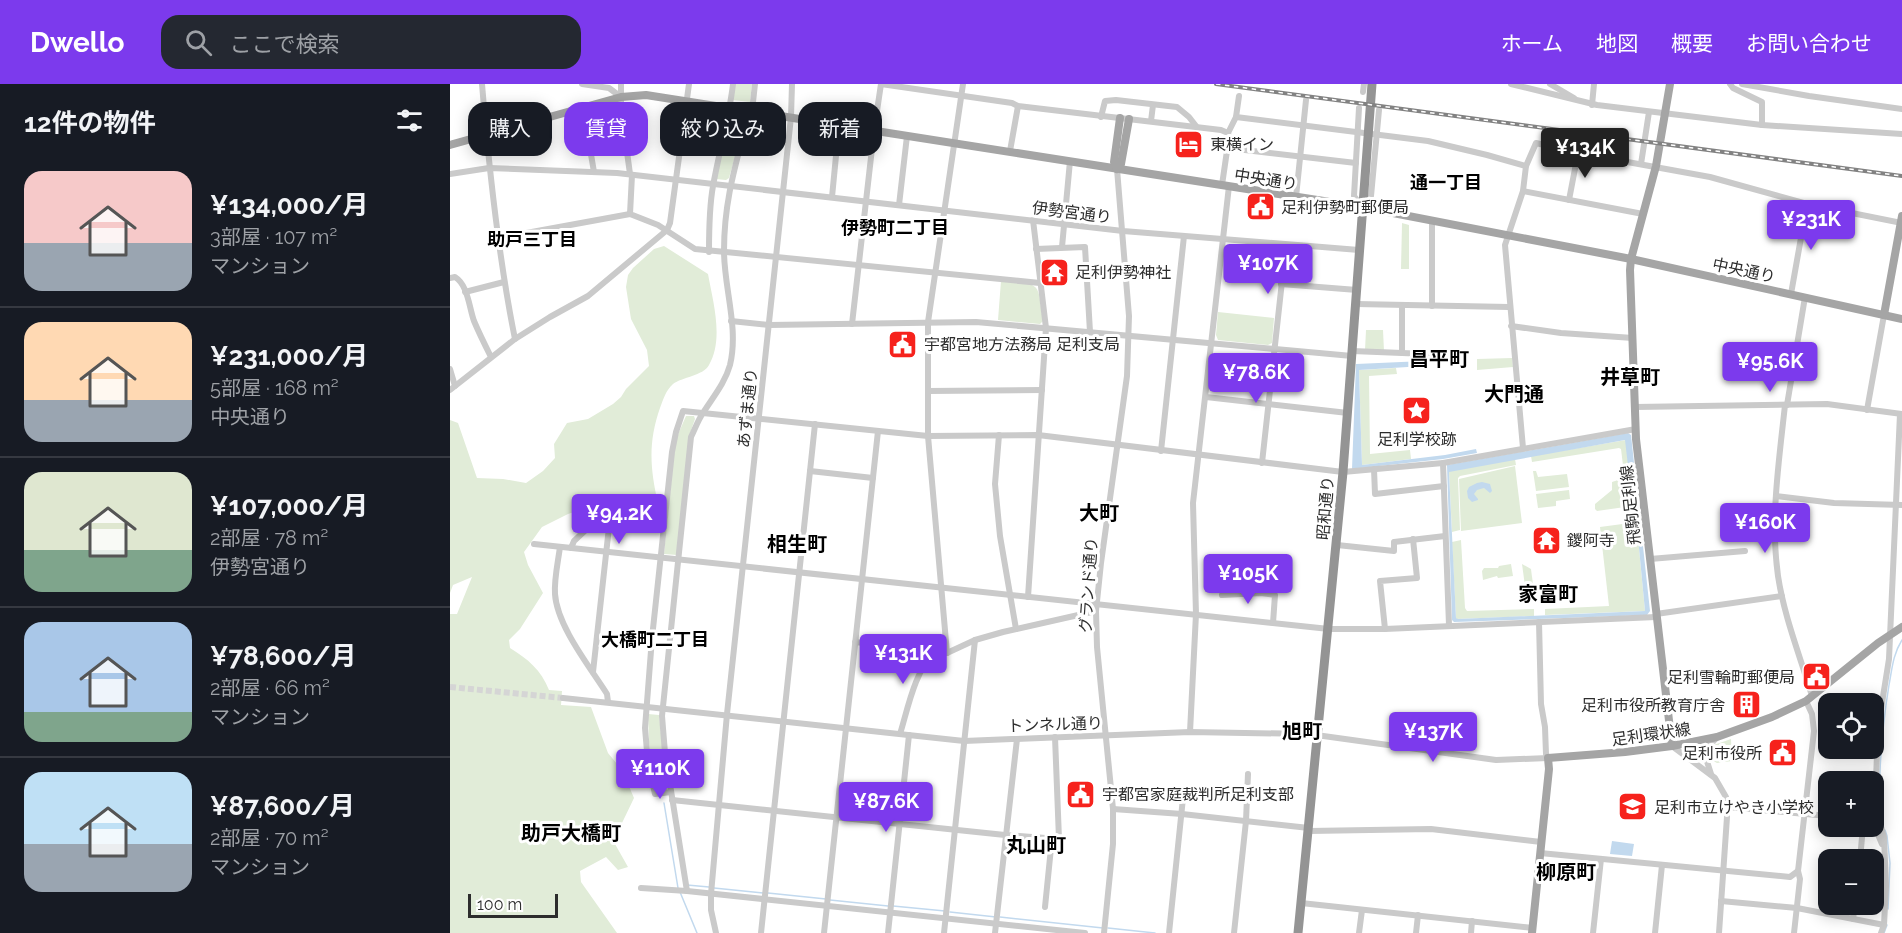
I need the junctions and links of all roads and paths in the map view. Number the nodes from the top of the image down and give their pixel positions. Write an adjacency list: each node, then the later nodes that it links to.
1 (482, 84): 25 (street)
2 (582, 84): 21 (street)
3 (621, 84): 21 (street)
4 (689, 84): 23 (street)
5 (733, 84): 28 (street)
6 (755, 84): 29 (street)
7 (792, 84): 40 (street, あずま通り)
8 (963, 84): 19 (street)
9 (1364, 84): 17 (street)
10 (1372, 84): 90 (highway, 昭和通り)
11 (1511, 84): 18 (street)
12 (1550, 84): 18 (street); 24 (street)
13 (1594, 84): 32 (street)
14 (1671, 84): 38 (main road, 飛駒足利線)
15 (1730, 84): 47 (street)
16 (1742, 84): 35 (street)
17 (1363, 92)
18 (1546, 93): 24 (street)
19 (962, 96): 30 (street); 33 (street); 56 (street)
20 (1239, 96): 42 (street)
21 (621, 97): 23 (main road, 中央通り); 26 (main road, 中央通り); 77 (street)
22 (1306, 100): 46 (street)
23 (687, 101): 27 (main road, 中央通り); 78 (street)
24 (1576, 101): 32 (street)
25 (483, 102)
26 (604, 102)
27 (693, 102)
28 (731, 102)
29 (754, 102)
30 (878, 102)
31 (1153, 105): 41 (street); 45 (street); 48 (street)
32 (1592, 105): 37 (street)
33 (1018, 106): 41 (street); 59 (street)
34 (1359, 108): 50 (street)
35 (1902, 109)
36 (1379, 110): 53 (street)
37 (1649, 112): 38 (street); 70 (street)
38 (1665, 114): 47 (street); 72 (main road, 飛駒足利線)
39 (786, 116): 40 (main road, 中央通り)
40 (790, 117): 43 (main road, 中央通り); 83 (street, あずま通り)
41 (1101, 117): 44 (street)
42 (1236, 117): 46 (street); 51 (street)
43 (798, 118)
44 (1124, 119): 45 (street); 74 (main road)
45 (1151, 121): 48 (street)
46 (1303, 125): 50 (street); 67 (street)
47 (1762, 125): 52 (street)
48 (1196, 126): 51 (street)
49 (882, 132): 54 (main road, 中央通り)
50 (1358, 132): 53 (street); 69 (street)
51 (1228, 133): 58 (street)
52 (1902, 134)
53 (1377, 135): 71 (street); 90 (street)
54 (907, 136): 56 (main road, 中央通り); 89 (street)
55 (468, 140): 57 (main road, 中央通り)
56 (955, 143): 59 (main road, 中央通り); 91 (street)
57 (450, 145)
58 (1228, 148): 67 (street); 81 (street)
59 (1010, 151): 68 (main road, 中央通り)
60 (1578, 153): 70 (street); 71 (street); 86 (street)
61 (488, 156): 73 (street)
62 (591, 156): 75 (street)
63 (719, 156): 79 (street)
64 (737, 156): 80 (street)
65 (836, 156): 84 (street)
66 (871, 156): 87 (street)
67 (1300, 156): 69 (street); 85 (street)
68 (1070, 161): 74 (main road, 中央通り); 97 (street)
69 (1356, 163): 90 (street)
70 (1641, 164): 72 (street)
71 (1526, 166): 82 (street)
72 (1656, 166): 88 (street); 93 (main road, 飛駒足利線)
73 (489, 168): 75 (street, 伊勢宮通り); 76 (street, 伊勢宮通り); 102 (street)
74 (1117, 169): 81 (main road, 中央通り); 99 (street, グランド通り)
75 (594, 172): 77 (street, 伊勢宮通り)
76 (450, 174)
77 (631, 175): 78 (street, 伊勢宮通り); 92 (street)
78 (675, 180): 79 (street, 伊勢宮通り); 98 (street)
79 (713, 184): 80 (street, 伊勢宮通り); 108 (street)
80 (729, 186): 83 (street, 伊勢宮通り); 109 (street)
81 (1226, 186): 85 (main road, 中央通り); 103 (street)
82 (1522, 191): 86 (street); 100 (street)
83 (782, 192): 84 (street, 伊勢宮通り); 110 (street, あずま通り)
84 (832, 197): 87 (street, 伊勢宮通り)
85 (1296, 197): 90 (main road, 中央通り)
86 (1569, 200): 93 (street)
87 (866, 201): 89 (street, 伊勢宮通り); 114 (street)
88 (1807, 204): 96 (street); 122 (street)
89 (899, 205): 91 (street, 伊勢宮通り)
90 (1362, 207): 95 (main road, 中央通り); 107 (highway, 昭和通り)
91 (945, 211): 94 (street, 伊勢宮通り); 115 (street)
92 (630, 214): 98 (street); 102 (street)
93 (1643, 214): 111 (main road, 飛駒足利線)
94 (1032, 220): 97 (street, 伊勢宮通り); 106 (street)
95 (1432, 220): 100 (main road, 中央通り); 126 (street)
96 (1902, 221): 112 (main road)
97 (1064, 224): 99 (street, 伊勢宮通り); 105 (street)
98 (667, 230): 108 (street); 139 (street)
99 (1123, 231): 101 (street, 伊勢宮通り); 137 (street, グランド通り)
100 (1508, 234): 111 (main road, 中央通り); 127 (street)
101 (1184, 236): 103 (street, 伊勢宮通り); 140 (street)
102 (499, 238): 117 (street)
103 (1223, 240): 104 (street, 伊勢宮通り); 141 (street)
104 (1286, 245): 107 (street, 伊勢宮通り); 119 (street)
105 (1062, 247): 106 (street); 136 (street)
106 (1036, 249): 118 (street)
107 (1359, 250): 120 (highway, 昭和通り)
108 (709, 252): 109 (street)
109 (724, 254): 110 (street); 130 (street)
110 (776, 258): 114 (street); 133 (street, あずま通り)
111 (1631, 259): 122 (main road, 中央通り); 138 (main road, 飛駒足利線)
112 (1892, 262): 113 (street); 128 (main road)
113 (1902, 264)
114 (858, 265): 115 (street); 132 (street)
115 (935, 272): 118 (street); 131 (street)
116 (450, 278): 121 (street)
117 (504, 282): 121 (street); 139 (street)
118 (1040, 282): 135 (street)
119 (1281, 284): 120 (street); 142 (street)
120 (1357, 290): 124 (highway, 昭和通り)
121 (465, 292): 146 (street)
122 (1791, 294): 123 (main road, 中央通り)
123 (1804, 297): 128 (main road, 中央通り); 153 (street)
124 (1356, 304): 125 (street); 143 (highway, 昭和通り)
125 (1402, 306): 126 (street); 144 (street)
126 (1432, 306): 127 (street)
127 (1509, 307): 134 (street)
128 (1884, 315): 129 (main road, 中央通り); 155 (street)
129 (1902, 319)
130 (731, 321): 133 (street); 157 (street)
131 (928, 322): 132 (street); 135 (street); 150 (street)
132 (852, 324): 133 (street)
133 (769, 326): 159 (street, あずま通り)
134 (1511, 326): 138 (street); 167 (street)
135 (1046, 328): 136 (street); 149 (street)
136 (1090, 332): 137 (street)
137 (1129, 335): 140 (street); 166 (street, グランド通り)
138 (1633, 338): 154 (main road, 飛駒足利線)
139 (515, 339): 146 (street)
140 (1173, 339): 141 (street); 168 (street)
141 (1211, 342): 142 (street); 151 (street)
142 (1274, 349): 143 (street); 152 (street)
143 (1352, 353): 144 (street); 156 (highway, 昭和通り)
144 (1402, 354): 145 (street)
145 (1427, 354)
146 (491, 357): 148 (street)
147 (450, 369): 148 (street)
148 (452, 388)
149 (1042, 390): 150 (street); 164 (street)
150 (928, 391): 165 (street)
151 (1206, 397): 152 (street); 169 (street)
152 (1268, 403): 156 (street); 170 (street)
153 (1786, 405): 154 (street); 155 (street); 177 (street)
154 (1635, 407): 161 (main road, 飛駒足利線)
155 (1867, 410): 158 (street)
156 (1348, 413): 174 (highway, 昭和通り)
157 (702, 414): 159 (street); 187 (street); 188 (street)
158 (1901, 414): 178 (street)
159 (759, 419): 160 (street); 190 (street, あずま通り)
160 (815, 424): 162 (street); 173 (street)
161 (1636, 429): 167 (street); 189 (main road, 飛駒足利線)
162 (878, 431): 165 (street); 175 (street)
163 (999, 435): 164 (street); 165 (street); 194 (street)
164 (1038, 435): 166 (street); 197 (street)
165 (928, 436): 193 (street)
166 (1118, 445): 168 (street); 198 (street, グランド通り)
167 (1523, 448): 171 (street)
168 (1161, 451): 169 (street)
169 (1199, 455): 170 (street); 200 (street)
170 (1262, 463): 174 (street)
171 (1443, 463): 172 (street); 176 (street)
172 (1374, 469): 174 (street); 176 (street)
173 (810, 471): 175 (street); 191 (street)
174 (1343, 472): 182 (highway, 昭和通り)
175 (873, 478): 192 (street)
176 (1444, 486): 179 (street)
177 (1776, 496): 178 (street); 196 (street)
178 (1899, 505): 209 (street)
179 (1445, 536): 180 (street); 204 (street)
180 (1413, 539): 182 (street); 208 (street)
181 (534, 544): 183 (street)
182 (1337, 545): 207 (highway, 昭和通り)
183 (560, 547): 184 (street); 214 (street)
184 (571, 548): 186 (street); 186 (street)
185 (1745, 551): 189 (street)
186 (607, 552): 187 (street); 214 (street)
187 (661, 557): 188 (street); 218 (street)
188 (678, 559): 190 (street); 219 (street)
189 (1650, 559): 201 (main road, 飛駒足利線)
190 (743, 566): 191 (street); 220 (street, あずま通り)
191 (799, 572): 192 (street); 221 (street)
192 (862, 578): 193 (street); 211 (street)
193 (940, 587): 194 (street); 213 (street)
194 (1010, 595): 197 (street); 206 (street)
195 (1222, 595): 203 (street)
196 (1782, 596): 201 (street); 216 (street)
197 (1028, 597): 198 (street)
198 (1097, 604): 199 (street, グランド通り); 200 (street)
199 (1096, 611): 206 (street); 226 (street, グランド通り)
200 (1196, 614): 203 (street); 223 (street)
201 (1656, 616): 202 (street); 232 (main road, 飛駒足利線)
202 (1539, 622): 204 (street); 233 (street)
203 (1273, 623): 207 (street)
204 (1449, 626): 208 (street)
205 (1902, 627): 209 (main road, 足利環状線)
206 (1016, 629): 210 (street)
207 (1329, 629): 208 (street); 227 (highway, 昭和通り)
208 (1385, 629)
209 (1891, 634): 216 (main road, 足利環状線); 255 (street)
210 (975, 640): 213 (street); 231 (street)
211 (855, 642): 212 (street); 222 (street)
212 (935, 652): 213 (street); 224 (street)
213 (947, 652)
214 (593, 672): 217 (street)
215 (563, 698): 217 (street, トンネル通り)
216 (1809, 698): 229 (main road, 足利環状線); 243 (street)
217 (608, 702): 218 (street, トンネル通り)
218 (646, 706): 219 (street, トンネル通り); 236 (street)
219 (663, 708): 220 (street, トンネル通り); 236 (street)
220 (727, 714): 221 (street, トンネル通り); 239 (street, あずま通り)
221 (784, 721): 222 (street, トンネル通り); 242 (street)
222 (846, 728): 224 (street, トンネル通り); 246 (street)
223 (1190, 732): 226 (street, トンネル通り); 227 (street, トンネル通り)
224 (900, 734): 225 (street, トンネル通り)
225 (909, 735): 231 (street, トンネル通り); 248 (street)
226 (1107, 735): 228 (street, トンネル通り); 241 (street, グランド通り)
227 (1318, 735): 233 (street, トンネル通り); 250 (highway, 昭和通り)
228 (1055, 737): 230 (street, トンネル通り); 253 (street)
229 (1717, 737): 232 (main road, 足利環状線); 235 (street)
230 (1017, 739): 231 (street, トンネル通り); 251 (street)
231 (964, 741): 249 (street)
232 (1672, 746): 233 (main road, 足利環状線); 235 (street)
233 (1548, 758): 254 (main road)
234 (1248, 774): 247 (street)
235 (1711, 775): 240 (street)
236 (671, 792): 238 (street)
237 (1183, 798): 244 (street)
238 (672, 800): 239 (street); 262 (street)
239 (719, 805): 242 (street); 263 (street, あずま通り)
240 (1727, 807): 243 (street); 259 (street)
241 (1113, 809): 244 (street); 288 (street, グランド通り)
242 (774, 810): 246 (street); 264 (street)
243 (1803, 813): 245 (street); 260 (street)
244 (1182, 814): 247 (street); 289 (street)
245 (1818, 815)
246 (836, 817): 248 (street); 267 (street)
247 (1246, 821): 250 (street); 290 (street)
248 (899, 824): 249 (street); 271 (street)
249 (954, 830): 251 (street); 274 (street)
250 (1309, 830): 254 (street); 266 (highway, 昭和通り)
251 (1005, 835): 253 (street); 277 (street)
252 (1879, 837): 255 (street)
253 (1052, 838): 268 (street)
254 (1541, 842): 256 (main road)
255 (1884, 849): 278 (street)
256 (1540, 853): 257 (street); 279 (main road)
257 (1601, 859): 258 (street); 295 (street)
258 (1662, 865): 259 (street); 296 (street)
259 (1724, 871): 260 (street); 265 (street)
260 (1798, 871): 269 (street)
261 (641, 888): 262 (street)
262 (686, 891): 263 (street)
263 (711, 894): 264 (street); 281 (street, あずま通り)
264 (765, 899): 267 (street); 282 (street)
265 (1721, 901): 269 (street); 297 (street)
266 (1301, 903): 270 (street); 291 (highway, 昭和通り)
267 (827, 906): 271 (street); 283 (street)
268 (1045, 907)
269 (1797, 908): 275 (street); 298 (street)
270 (1362, 910): 272 (street); 292 (street)
271 (890, 913): 274 (street); 284 (street)
272 (1418, 915): 276 (street); 293 (street)
273 (1854, 915): 275 (street)
274 (945, 918): 277 (street); 285 (street)
275 (1853, 919): 278 (street)
276 (1472, 921): 279 (street); 294 (street)
277 (996, 924): 280 (street); 286 (street)
278 (1884, 925): 299 (street)
279 (1532, 930)
280 (1047, 931): 287 (street)
281 (716, 933)
282 (761, 933)
283 (824, 933)
284 (888, 933)
285 (944, 933)
286 (995, 933)
287 (1085, 933)
288 (1104, 933)
289 (1169, 933)
290 (1234, 933)
291 (1298, 933)
292 (1359, 933)
293 (1416, 933)
294 (1471, 933)
295 (1593, 933)
296 (1655, 933)
297 (1719, 933)
298 (1794, 933)
299 (1881, 933)

